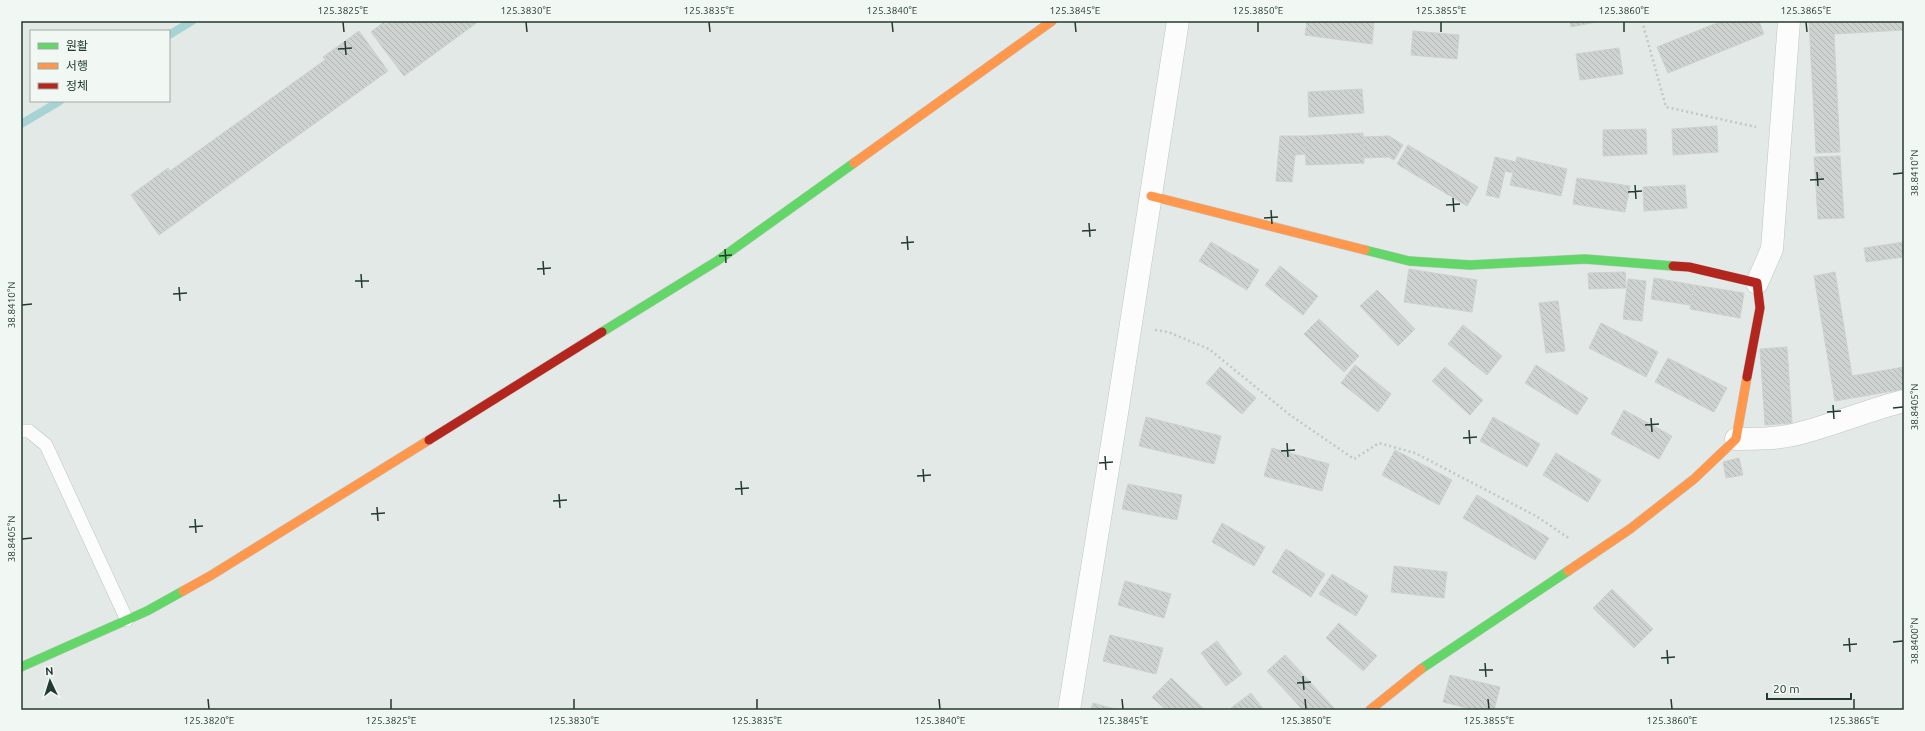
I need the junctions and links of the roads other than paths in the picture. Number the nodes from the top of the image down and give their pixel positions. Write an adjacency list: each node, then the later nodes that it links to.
1 (1052, 21): 9 (street)
2 (1178, 21): 4 (street)
3 (1789, 21): 5 (street)
4 (1151, 196): 5 (street); 11 (street)
5 (1757, 284): 8 (street)
6 (1904, 401): 8 (street)
7 (21, 431): 9 (lane)
8 (1736, 439): 12 (street)
9 (127, 620): 10 (street)
10 (21, 667)
11 (1069, 710)
12 (1370, 710)

